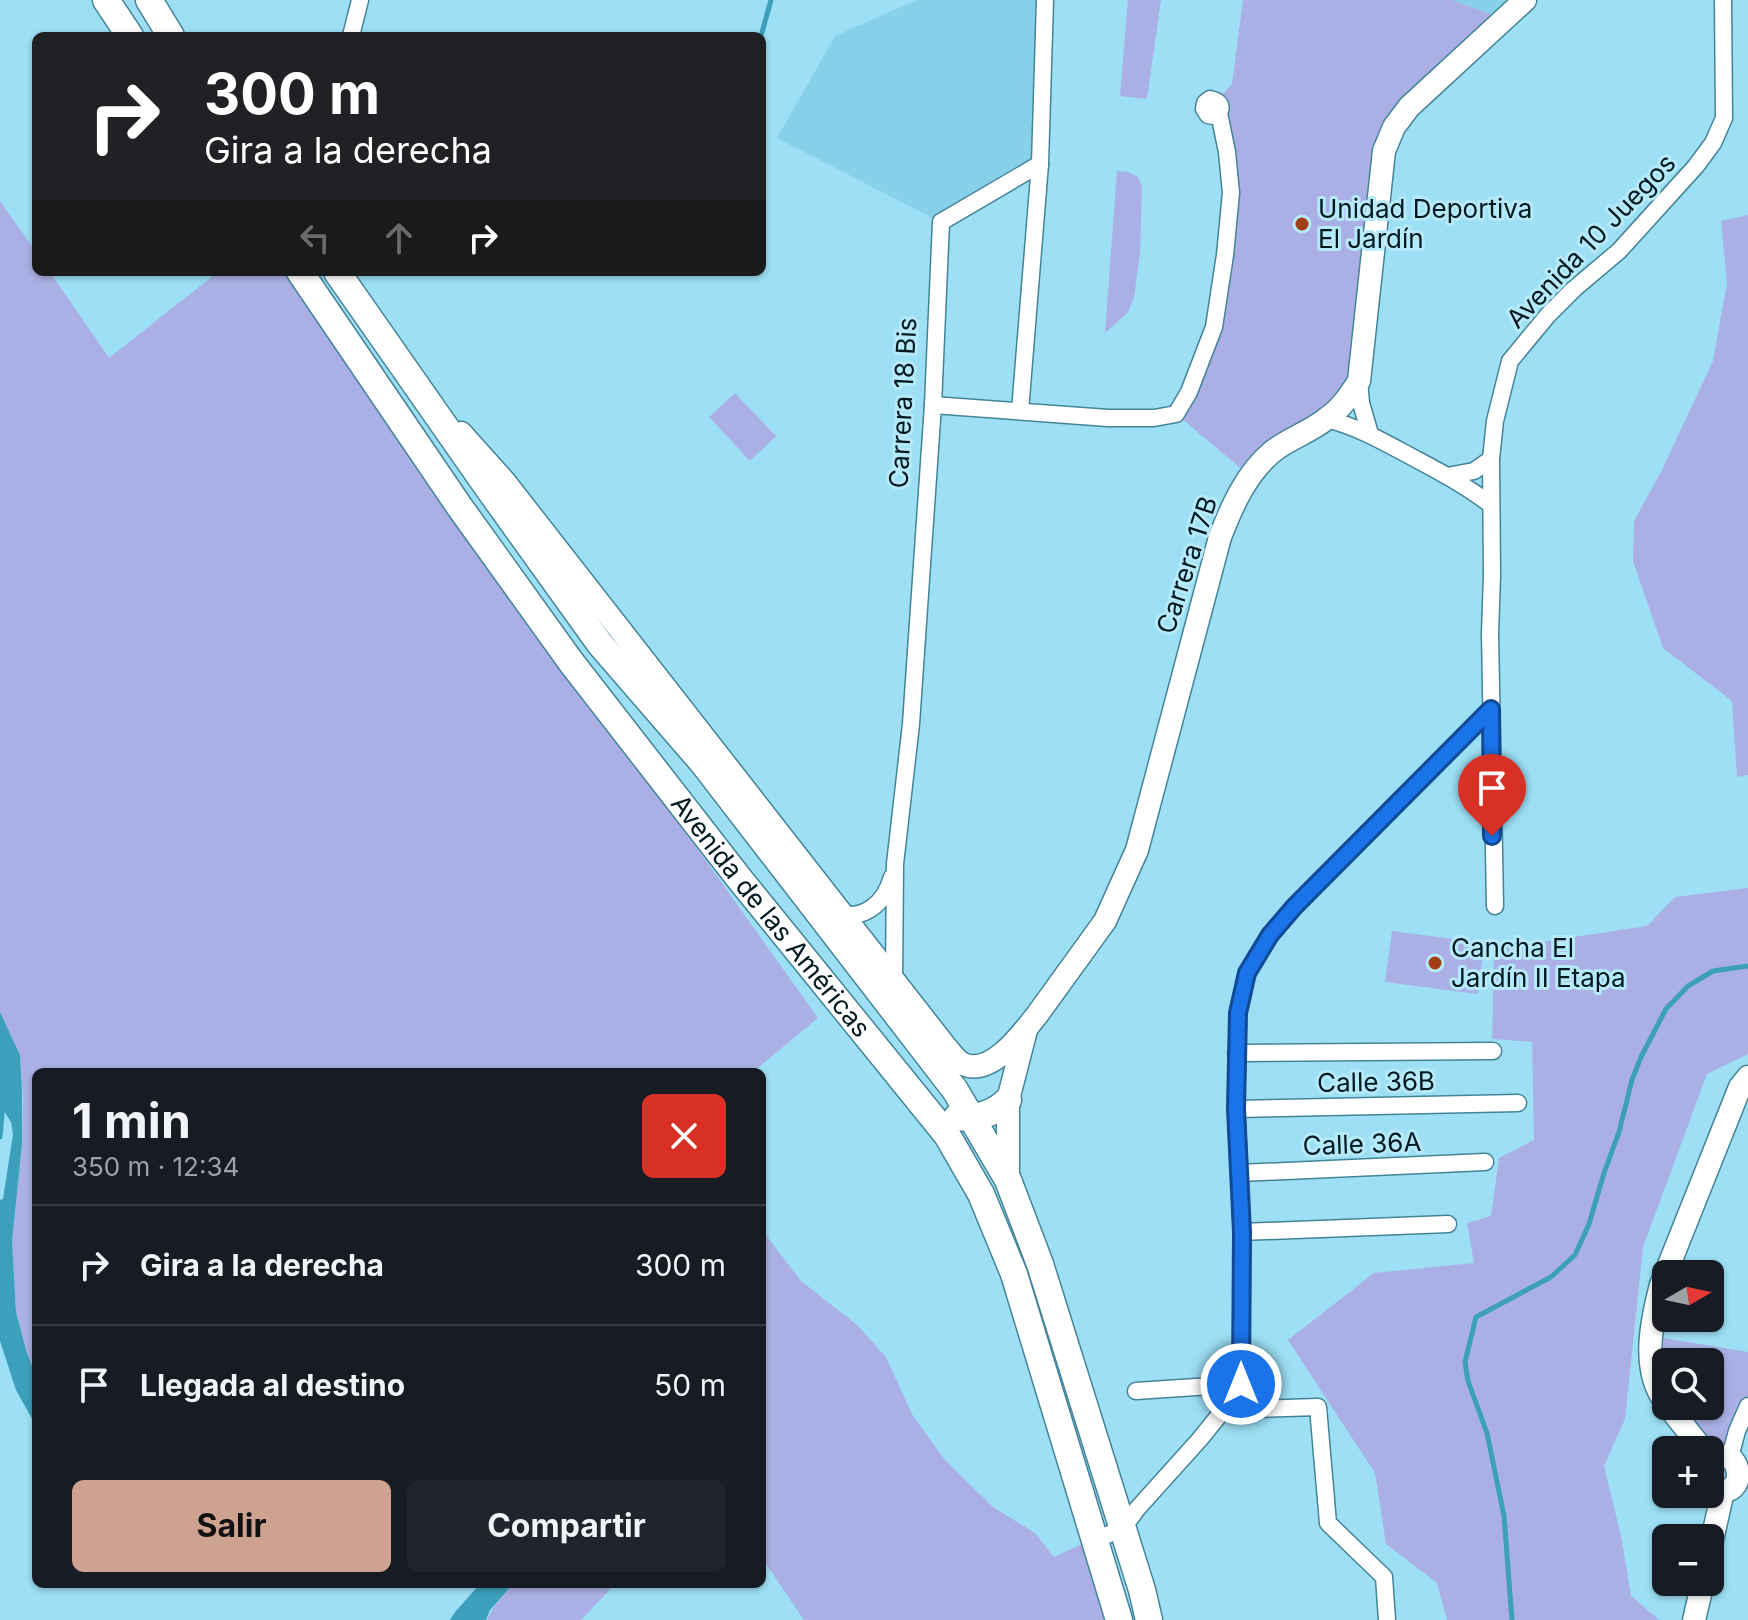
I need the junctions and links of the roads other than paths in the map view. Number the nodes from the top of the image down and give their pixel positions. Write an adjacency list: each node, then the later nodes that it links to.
1 (106, 0): 7 (main road)
2 (149, 0): 8 (main road)
3 (360, 0): 9 (street)
4 (1045, 0): 11 (street)
5 (1525, 0): 14 (street)
6 (1723, 0): 20 (street, Avenida 10 Juegos)
7 (127, 32)
8 (169, 32)
9 (352, 32)
10 (1219, 113): 17 (street)
11 (1040, 164): 16 (street, Carrera 18 Bis); 17 (street)
12 (303, 276): 24 (main road, Avenida de las Américas)
13 (340, 276): 15 (main road, Avenida de las Américas)
14 (1359, 381): 18 (street, Carrera 17B); 19 (street)
15 (424, 395): 26 (main road, Avenida de las Américas); 28 (street)
16 (933, 405): 17 (street); 25 (street, Carrera 18 Bis)
17 (1020, 411)
18 (1327, 419): 19 (street); 31 (street, Carrera 17B)
19 (1370, 434): 21 (street)
20 (1491, 459): 21 (street); 22 (street, Avenida 10 Juegos)
21 (1447, 476): 22 (street)
22 (1491, 505): 23 (street, Avenida 10 Juegos)
23 (1491, 709): 27 (street, Avenida 10 Juegos); 34 (street)
24 (651, 767): 26 (main road); 32 (main road, Avenida de las Américas)
25 (895, 864): 28 (street, Carrera 18 Bis); 29 (street, Carrera 18 Bis)
26 (812, 906): 28 (street); 30 (main road, Avenida de las Américas)
27 (1495, 906)
28 (843, 915): 29 (street)
29 (893, 979): 30 (street, Carrera 18 Bis); 31 (street, Carrera 17B)
30 (898, 1015): 39 (main road, Avenida de las Américas)
31 (1027, 1029): 36 (street, Carrera 17B)
32 (870, 1039): 39 (main road); 56 (main road, Avenida de las Américas)
33 (1493, 1051): 34 (street)
34 (1236, 1053): 38 (street)
35 (1748, 1077): 45 (street)
36 (1008, 1100): 39 (main road); 42 (street, Carrera 17B)
37 (1518, 1103): 38 (street, Calle 36B)
38 (1236, 1109): 41 (street)
39 (971, 1118): 42 (main road, Avenida de las Américas)
40 (1485, 1162): 41 (street, Calle 36A)
41 (1240, 1173): 44 (street)
42 (1008, 1180): 55 (main road, Avenida de las Américas)
43 (1448, 1224): 44 (street)
44 (1242, 1232): 46 (street)
45 (1652, 1368)
46 (1241, 1384): 47 (street); 49 (street)
47 (1136, 1391)
48 (1748, 1406): 52 (street)
49 (1225, 1408): 55 (street); 60 (street)
50 (1680, 1420): 51 (street)
51 (1694, 1436)
52 (1724, 1445)
53 (1724, 1460): 54 (street)
54 (1724, 1489)
55 (1123, 1528): 56 (street); 59 (main road, Avenida de las Américas)
56 (1096, 1540): 58 (main road, Avenida de las Américas)
57 (1700, 1596): 61 (street)
58 (1119, 1620)
59 (1149, 1620)
60 (1387, 1620)
61 (1694, 1620)

